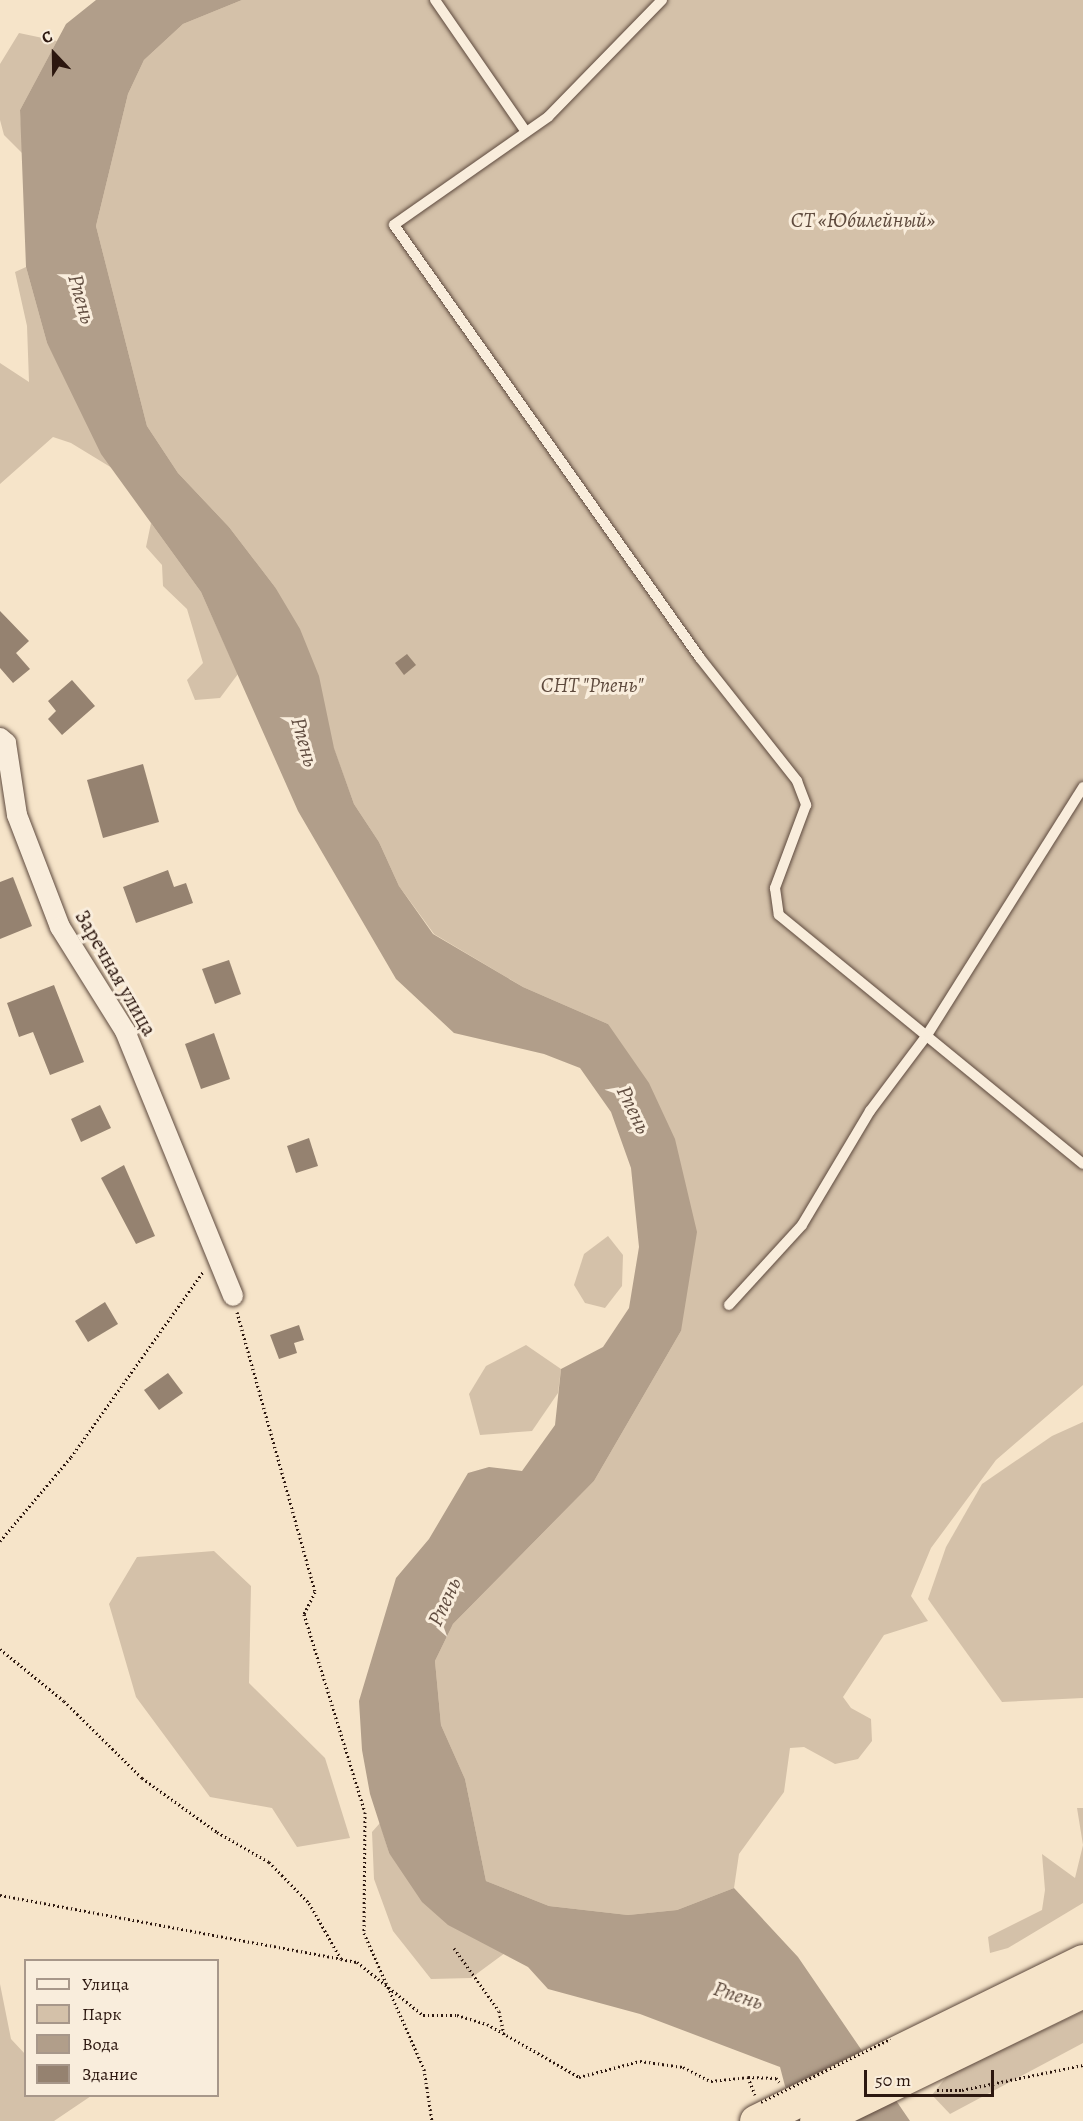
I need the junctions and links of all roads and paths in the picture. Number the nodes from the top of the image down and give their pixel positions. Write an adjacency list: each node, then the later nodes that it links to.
1 (435, 0): 3 (lane)
2 (662, 0): 3 (lane)
3 (526, 132): 6 (lane)
4 (0, 738): 8 (street, Заречная улица)
5 (1083, 787): 6 (lane)
6 (927, 1035): 7 (lane); 10 (lane)
7 (1083, 1164)
8 (217, 1254): 9 (street, Заречная улица); 11 (path)
9 (233, 1296): 18 (path)
10 (729, 1305)
11 (0, 1541)
12 (0, 1649): 15 (path)
13 (0, 1895): 15 (path)
14 (454, 1948): 19 (path)
15 (341, 1959): 18 (path)
16 (1083, 1961): 20 (highway)
17 (1083, 1991): 20 (highway)
18 (394, 1995): 19 (path); 23 (path)
19 (504, 2034): 22 (path)
20 (906, 2065): 21 (path); 22 (highway); 22 (path, bridge); 24 (highway)
21 (1083, 2066)
22 (760, 2110)
23 (432, 2121)
24 (816, 2121)

